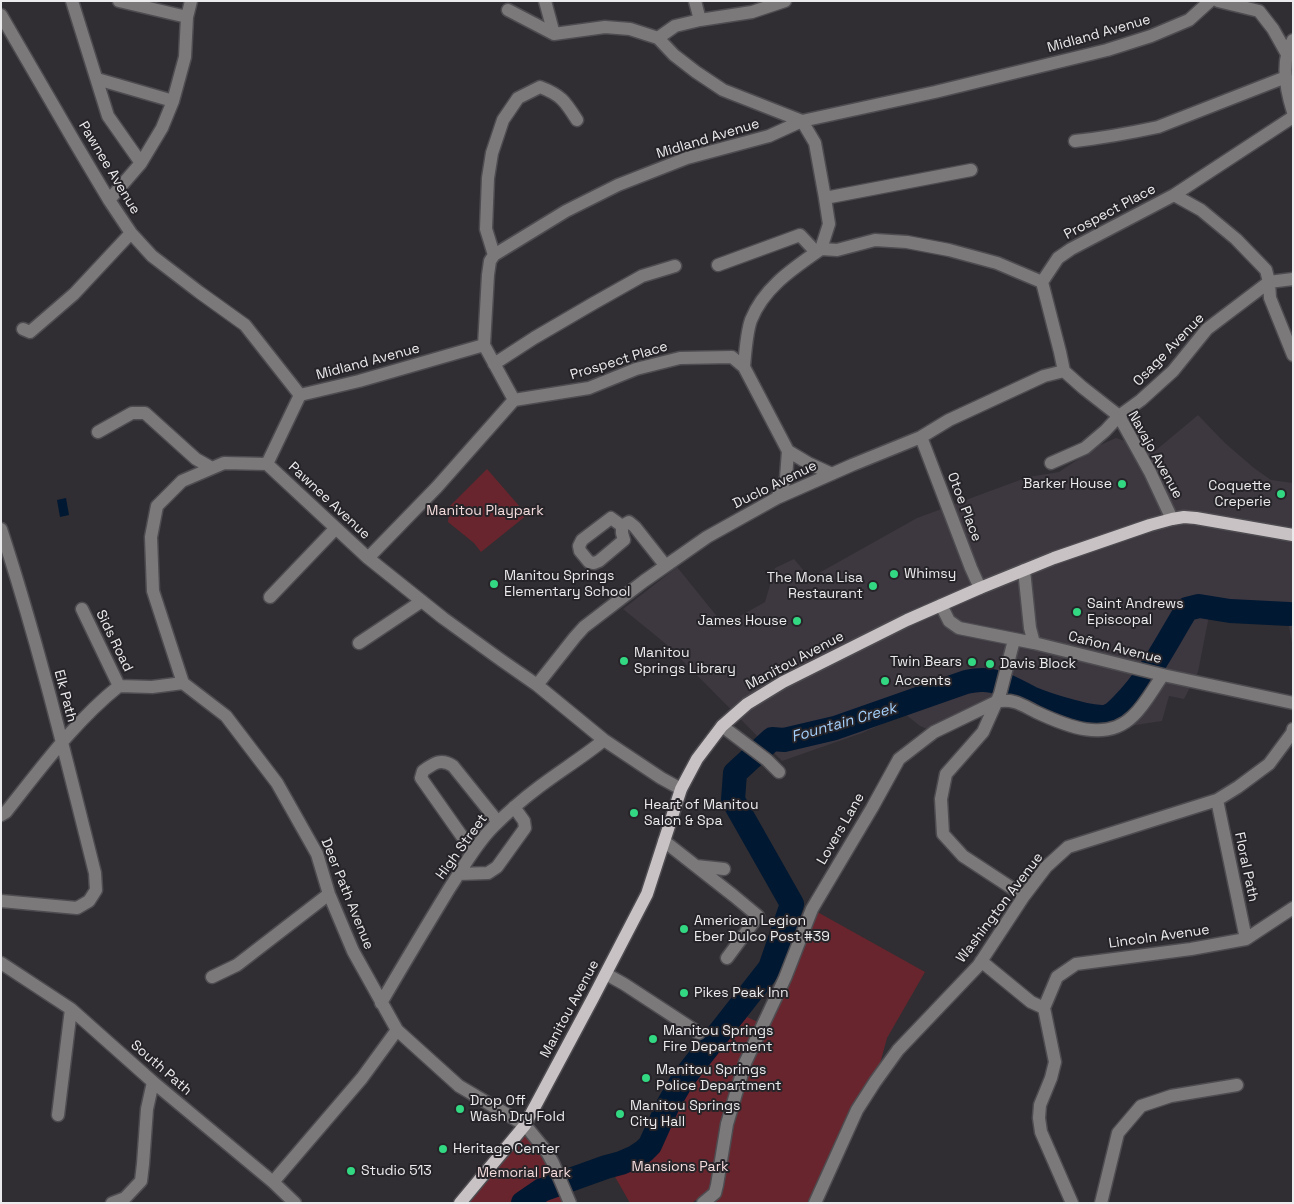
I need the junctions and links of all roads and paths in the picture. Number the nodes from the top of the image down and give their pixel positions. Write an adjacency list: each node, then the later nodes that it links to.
1 (72, 1): 18 (street)
2 (119, 1): 10 (street)
3 (191, 1): 10 (street)
4 (546, 1): 13 (street)
5 (695, 1): 11 (street)
6 (785, 1): 11 (street)
7 (1210, 1): 23 (street, Midland Avenue)
8 (1218, 1): 16 (street)
9 (508, 10): 13 (street)
10 (187, 17): 19 (street)
11 (700, 20): 14 (street)
12 (3, 24): 29 (street, Pawnee Avenue)
13 (554, 34): 14 (street)
14 (658, 38): 23 (street)
15 (1293, 40): 16 (street)
16 (1287, 54): 17 (street)
17 (1286, 78): 20 (street); 24 (street)
18 (97, 79): 19 (street); 25 (street)
19 (173, 101): 25 (street)
20 (1293, 112)
21 (1293, 116): 27 (street, Prospect Place)
22 (577, 120): 32 (street)
23 (802, 121): 28 (street); 32 (street, Midland Avenue)
24 (1075, 141)
25 (141, 163): 29 (street)
26 (971, 170): 28 (street)
27 (1174, 195): 36 (street, Prospect Place); 37 (street)
28 (825, 198): 31 (street)
29 (109, 200): 30 (street, Pawnee Avenue)
30 (131, 232): 38 (street); 44 (street, Pawnee Avenue)
31 (819, 250): 33 (street); 36 (street); 42 (street)
32 (494, 256): 39 (street)
33 (718, 265)
34 (675, 266): 41 (street)
35 (1293, 279): 37 (street)
36 (1042, 282): 43 (street)
37 (1269, 282): 40 (street); 46 (street, Osage Avenue)
38 (23, 329)
39 (484, 346): 41 (street); 44 (street, Midland Avenue)
40 (1293, 355)
41 (494, 364): 45 (street)
42 (744, 367): 45 (street, Prospect Place); 49 (street)
43 (1064, 371): 46 (street, Navajo Avenue); 48 (street, Duclo Avenue)
44 (300, 395): 51 (street, Pawnee Avenue)
45 (514, 400): 60 (street)
46 (1119, 416): 50 (street, Osage Avenue); 55 (street, Navajo Avenue)
47 (98, 432): 52 (street)
48 (921, 437): 53 (street, Duclo Avenue); 63 (street, Otoe Place)
49 (788, 451): 53 (street); 54 (street)
50 (1051, 463)
51 (267, 464): 52 (street); 57 (street, Pawnee Avenue)
52 (212, 468): 72 (street)
53 (832, 474): 54 (street, Duclo Avenue)
54 (777, 498): 61 (street, Duclo Avenue)
55 (1172, 518): 59 (main road, Manitou Avenue); 62 (main road, Manitou Avenue)
56 (622, 526): 61 (street)
57 (336, 528): 60 (street, Pawnee Avenue); 64 (street)
58 (1, 529): 80 (street, Elk Path)
59 (1293, 535)
60 (368, 558): 65 (street, Pawnee Avenue)
61 (665, 565): 73 (street, Duclo Avenue)
62 (1024, 570): 63 (main road, Manitou Avenue); 70 (street)
63 (980, 588): 66 (main road, Manitou Avenue)
64 (270, 597)
65 (422, 601): 69 (street); 73 (street, Pawnee Avenue)
66 (941, 605): 68 (street, Cañon Avenue); 77 (main road, Manitou Avenue)
67 (82, 609): 74 (street, Sids Road)
68 (1014, 640): 70 (street, Cañon Avenue); 75 (street)
69 (359, 643)
70 (1034, 643): 71 (street, Cañon Avenue)
71 (1159, 675): 75 (street); 76 (street, Cañon Avenue)
72 (183, 683): 74 (street); 92 (street, Deer Path Avenue)
73 (537, 685): 79 (street, Pawnee Avenue)
74 (119, 686): 80 (street)
75 (996, 702): 93 (street); 116 (street, Lovers Lane)
76 (1293, 703)
77 (722, 726): 81 (street); 82 (main road, Manitou Avenue)
78 (1293, 729): 83 (street, Washington Avenue)
79 (604, 740): 82 (street, Pawnee Avenue); 84 (street, High Street)
80 (62, 742): 85 (street); 94 (street, Elk Path)
81 (779, 772)
82 (681, 789): 87 (main road, Manitou Avenue)
83 (1217, 800): 93 (street, Washington Avenue); 96 (street, Floral Path)
84 (514, 807): 86 (street, High Street); 91 (street)
85 (1, 815)
86 (498, 822): 88 (street, High Street); 88 (street)
87 (664, 841): 89 (street); 100 (main road, Manitou Avenue)
88 (473, 852): 91 (street, High Street)
89 (696, 866): 90 (street); 97 (street)
90 (724, 868)
91 (459, 874): 102 (street, High Street)
92 (329, 894): 101 (street); 102 (street, Deer Path Avenue)
93 (1024, 896): 98 (street, Washington Avenue)
94 (1, 901)
95 (1293, 908): 96 (street, Lincoln Avenue)
96 (1246, 939): 103 (street, Lincoln Avenue)
97 (728, 958)
98 (981, 961): 103 (street); 117 (street, Washington Avenue)
99 (1, 963): 104 (street, South Path)
100 (606, 974): 106 (street); 110 (main road, Manitou Avenue)
101 (212, 977)
102 (381, 1003): 105 (street, Deer Path Avenue)
103 (1044, 1008): 118 (street)
104 (71, 1009): 107 (street, South Path); 109 (street)
105 (397, 1030): 110 (street, Deer Path Avenue); 111 (street)
106 (699, 1033)
107 (153, 1082): 111 (street, South Path); 113 (street)
108 (1238, 1085): 119 (street)
109 (58, 1115)
110 (525, 1125): 112 (street, Deer Path Avenue); 115 (main road, Manitou Avenue)
111 (273, 1182): 114 (street, South Path)
112 (568, 1200)
113 (112, 1203)
114 (295, 1203)
115 (460, 1203)
116 (703, 1203)
117 (815, 1203)
118 (1072, 1203)
119 (1102, 1203)

